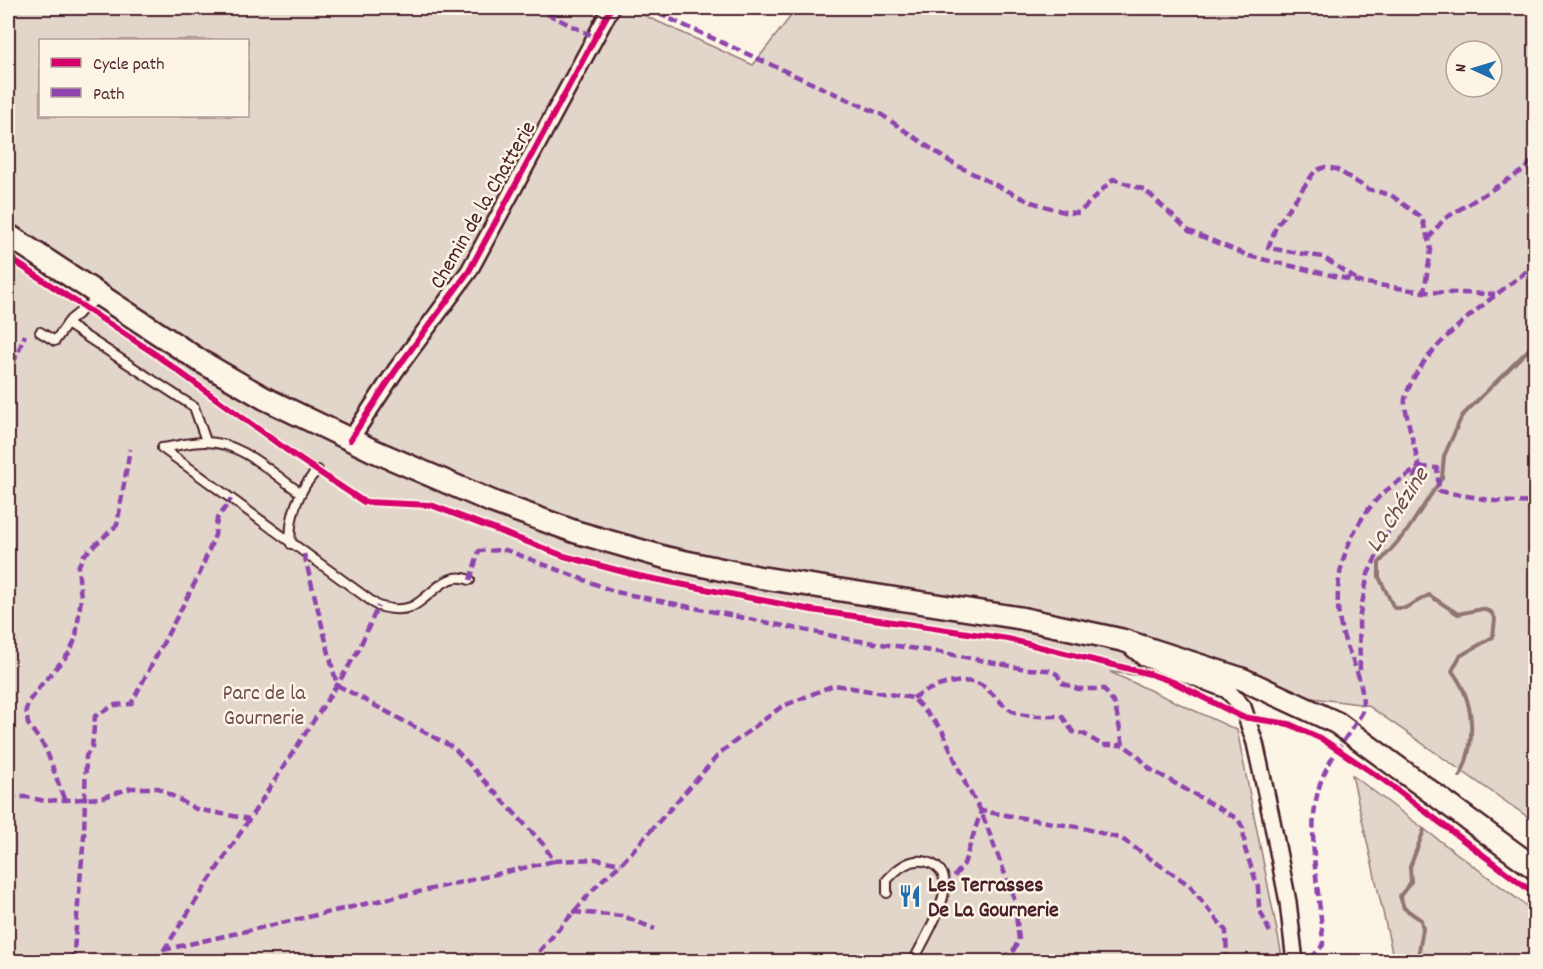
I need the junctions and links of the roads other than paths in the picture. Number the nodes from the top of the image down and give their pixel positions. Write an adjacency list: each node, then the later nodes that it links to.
1 (611, 8): 6 (street, Chemin de la Chatterie)
2 (8, 235): 3 (main road)
3 (101, 296): 4 (lane); 6 (main road)
4 (67, 324): 5 (lane); 7 (lane)
5 (40, 333)
6 (350, 440): 12 (main road)
7 (206, 441): 9 (lane); 10 (lane)
8 (318, 470): 9 (lane)
9 (301, 493): 10 (lane)
10 (291, 544): 11 (lane)
11 (470, 580)
12 (1122, 640): 13 (main road); 16 (street)
13 (1536, 869)
14 (887, 893): 15 (lane)
15 (913, 962)
16 (1295, 962)

